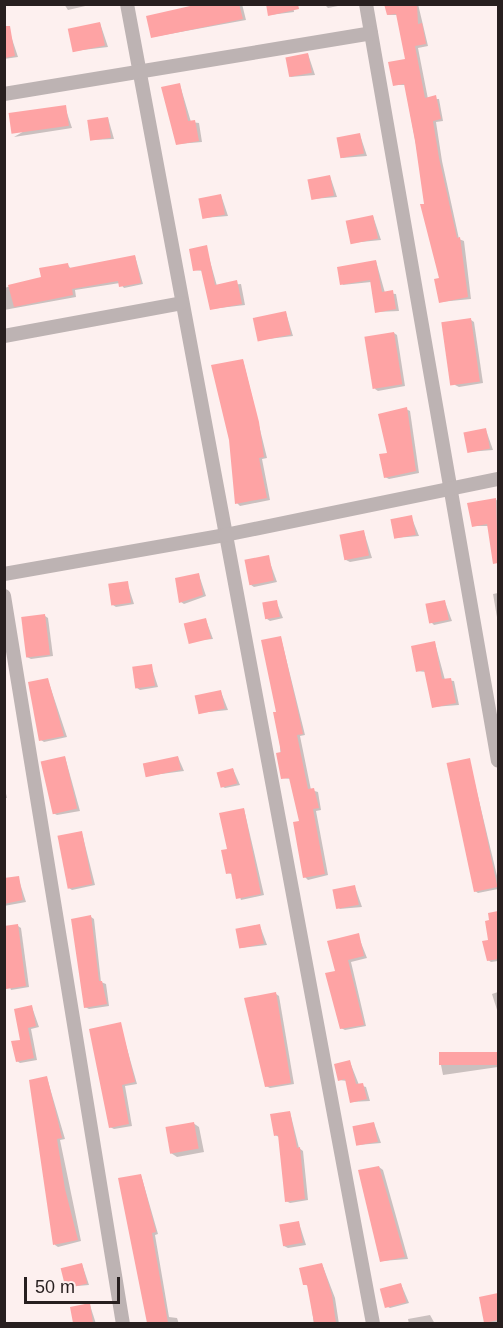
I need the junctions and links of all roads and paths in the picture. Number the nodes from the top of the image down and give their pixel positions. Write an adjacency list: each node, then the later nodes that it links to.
1 (128, 4): 4 (street)
2 (366, 4): 3 (street)
3 (371, 33): 4 (street); 9 (street)
4 (139, 69): 5 (street); 6 (street)
5 (4, 94)
6 (182, 303): 7 (street); 10 (street)
7 (4, 336)
8 (498, 478): 9 (street)
9 (450, 488): 10 (street); 13 (street)
10 (225, 535): 11 (street); 15 (street)
11 (4, 574)
12 (4, 596): 14 (street)
13 (498, 761)
14 (123, 1323)
15 (373, 1323)

